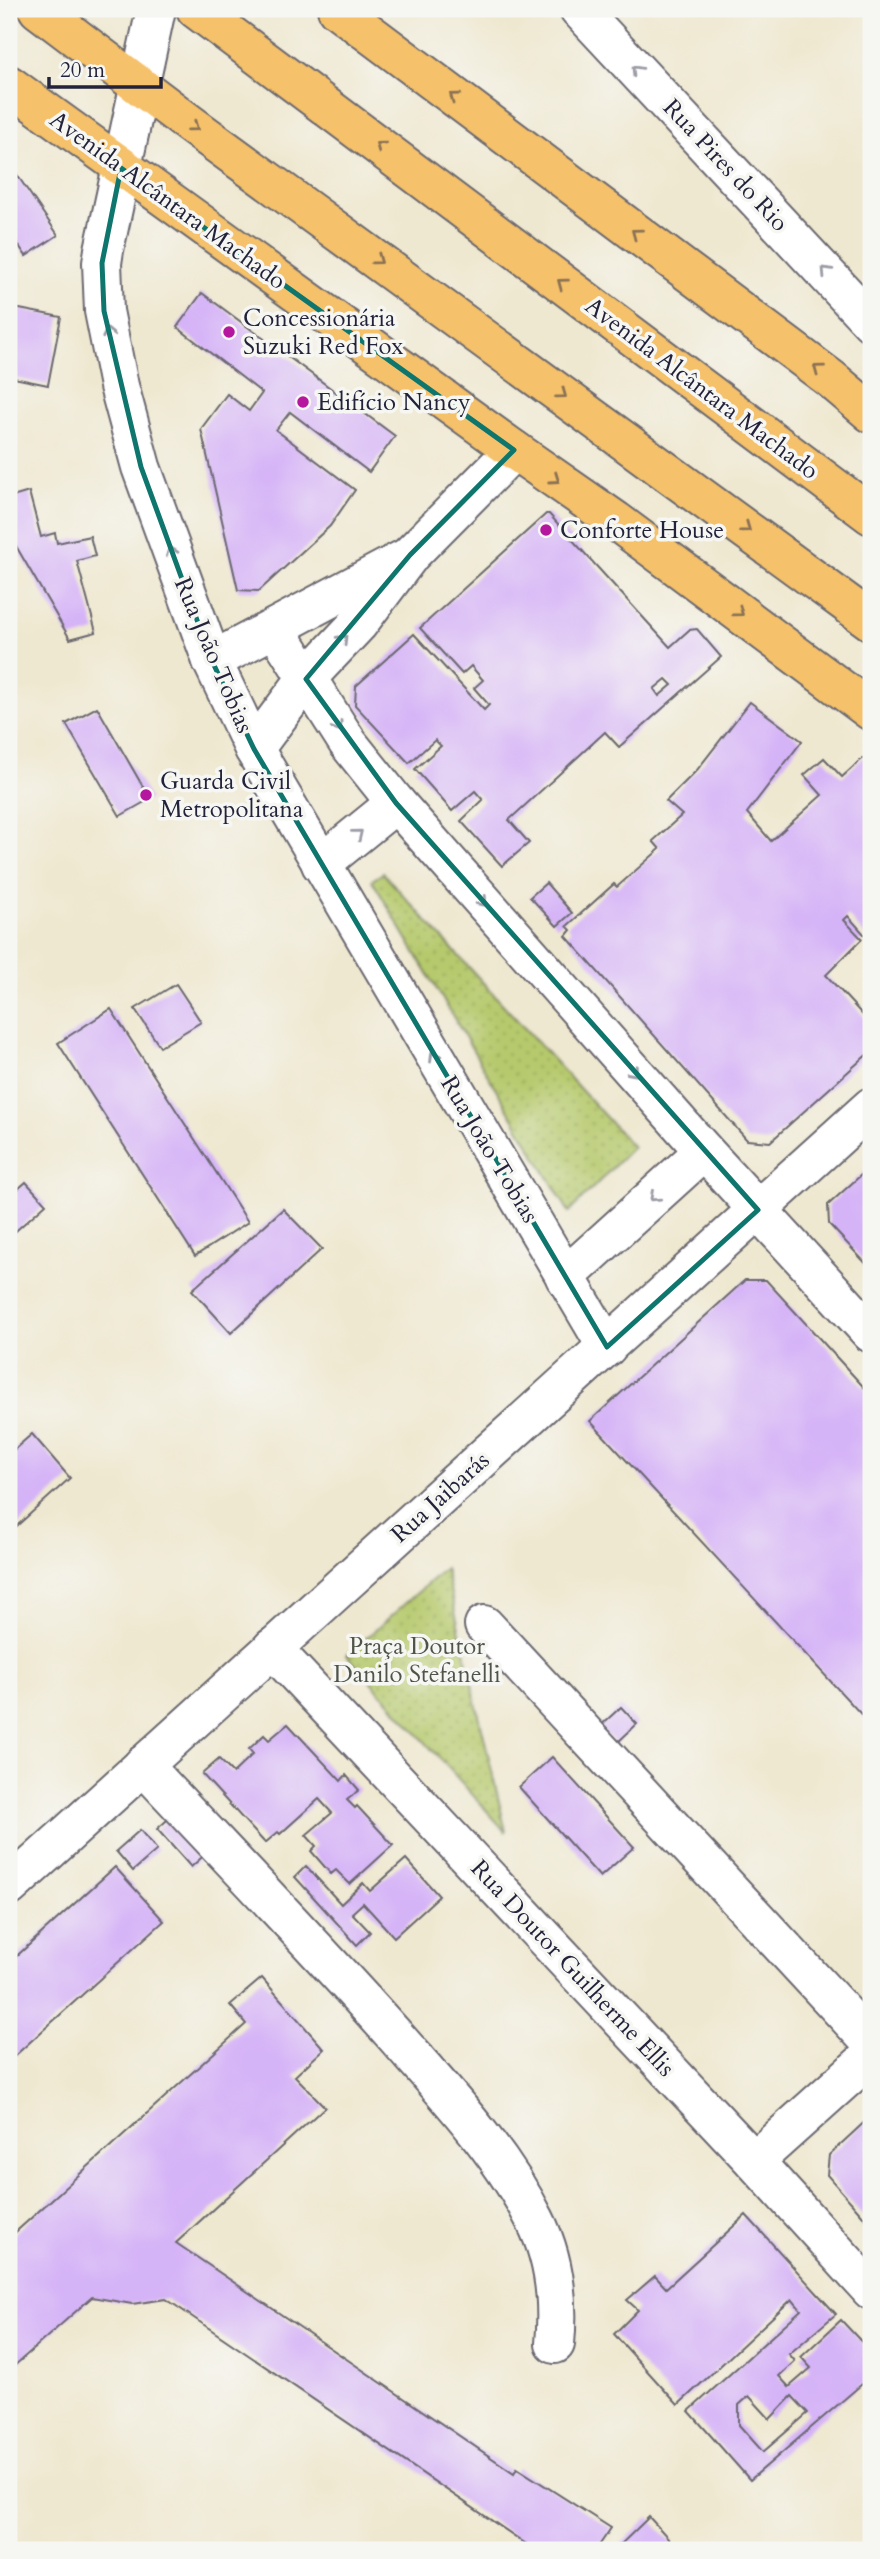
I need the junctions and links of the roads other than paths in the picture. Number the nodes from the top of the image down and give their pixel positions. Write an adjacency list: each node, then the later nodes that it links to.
1 (38, 9): 7 (main road)
2 (156, 9): 7 (street, Rua João Tobias)
3 (196, 9): 12 (main road, Avenida Alcântara Machado, one-way to 3)
4 (337, 9): 10 (main road, one-way to 4)
5 (579, 9): 9 (street, Rua Pires do Rio, one-way to 5)
6 (9, 85): 8 (main road, Avenida Alcântara Machado)
7 (140, 85): 8 (street, Rua João Tobias); 14 (main road, one-way to 14)
8 (121, 168): 11 (main road, Avenida Alcântara Machado); 16 (street, Rua João Tobias, one-way to 8)
9 (871, 322)
10 (871, 413)
11 (514, 450): 13 (street); 18 (main road, Avenida Alcântara Machado, one-way to 18)
12 (871, 515)
13 (410, 555): 15 (street); 17 (street, one-way to 13)
14 (871, 621)
15 (275, 628): 16 (street); 17 (street)
16 (212, 661): 19 (street, Rua João Tobias)
17 (306, 679): 19 (street); 20 (street, one-way to 20)
18 (871, 711)
19 (254, 749): 21 (street, Rua João Tobias)
20 (396, 803): 21 (street, one-way to 20); 23 (street, one-way to 23)
21 (321, 864): 25 (street, Rua João Tobias, one-way to 21)
22 (871, 1107): 24 (street, Rua Jaibarás)
23 (704, 1151): 24 (street); 25 (street, one-way to 25)
24 (758, 1210): 26 (street); 27 (street, Rua Jaibarás)
25 (565, 1277): 27 (street, Rua João Tobias)
26 (871, 1333)
27 (607, 1347): 29 (street, Rua Jaibarás)
28 (484, 1625): 32 (street)
29 (272, 1648): 30 (street, Rua Jaibarás); 34 (street, Rua Doutor Guilherme Ellis)
30 (143, 1765): 31 (street, Rua Jaibarás); 36 (street)
31 (9, 1887)
32 (871, 2042)
33 (871, 2056): 34 (street)
34 (754, 2161): 35 (street, Rua Doutor Guilherme Ellis)
35 (871, 2290)
36 (555, 2344)

